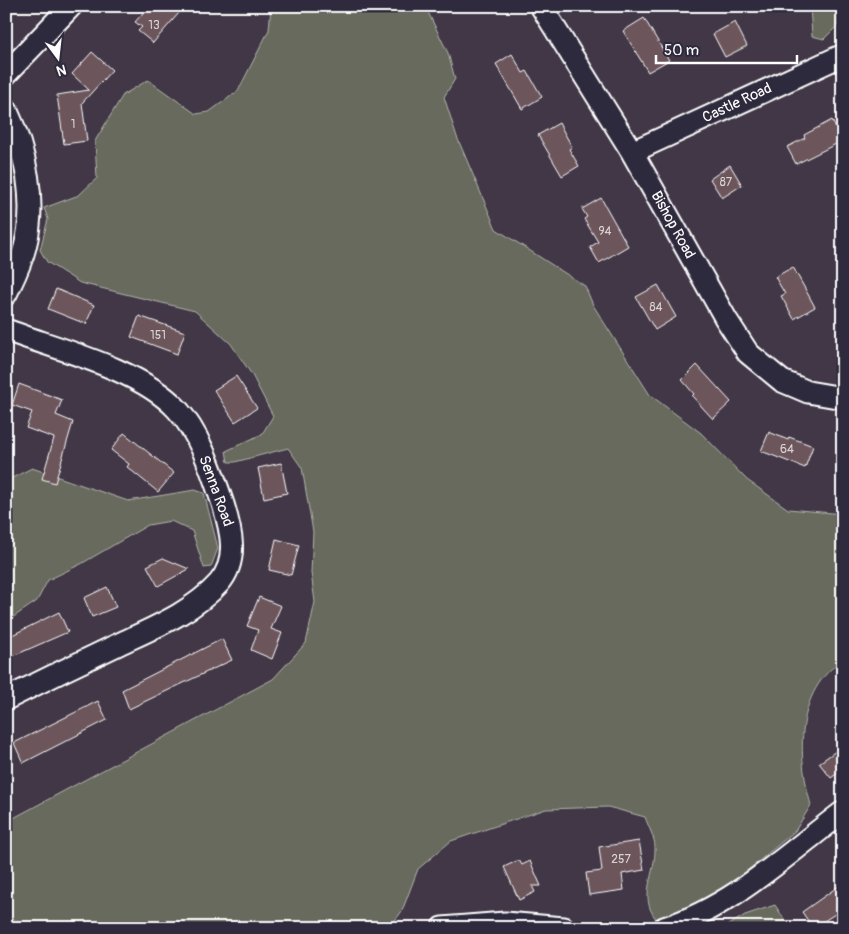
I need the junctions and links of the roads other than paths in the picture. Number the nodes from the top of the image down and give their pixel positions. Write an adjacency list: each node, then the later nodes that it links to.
1 (71, 6): 4 (street)
2 (541, 6): 6 (street, Bishop Road)
3 (843, 55): 6 (street, Castle Road)
4 (6, 74)
5 (6, 109): 7 (street)
6 (632, 152): 9 (street, Bishop Road)
7 (6, 294)
8 (6, 330): 10 (street, Senna Road)
9 (843, 398)
10 (6, 698)
11 (843, 812): 14 (street)
12 (442, 928): 13 (street)
13 (564, 928)
14 (664, 928)

